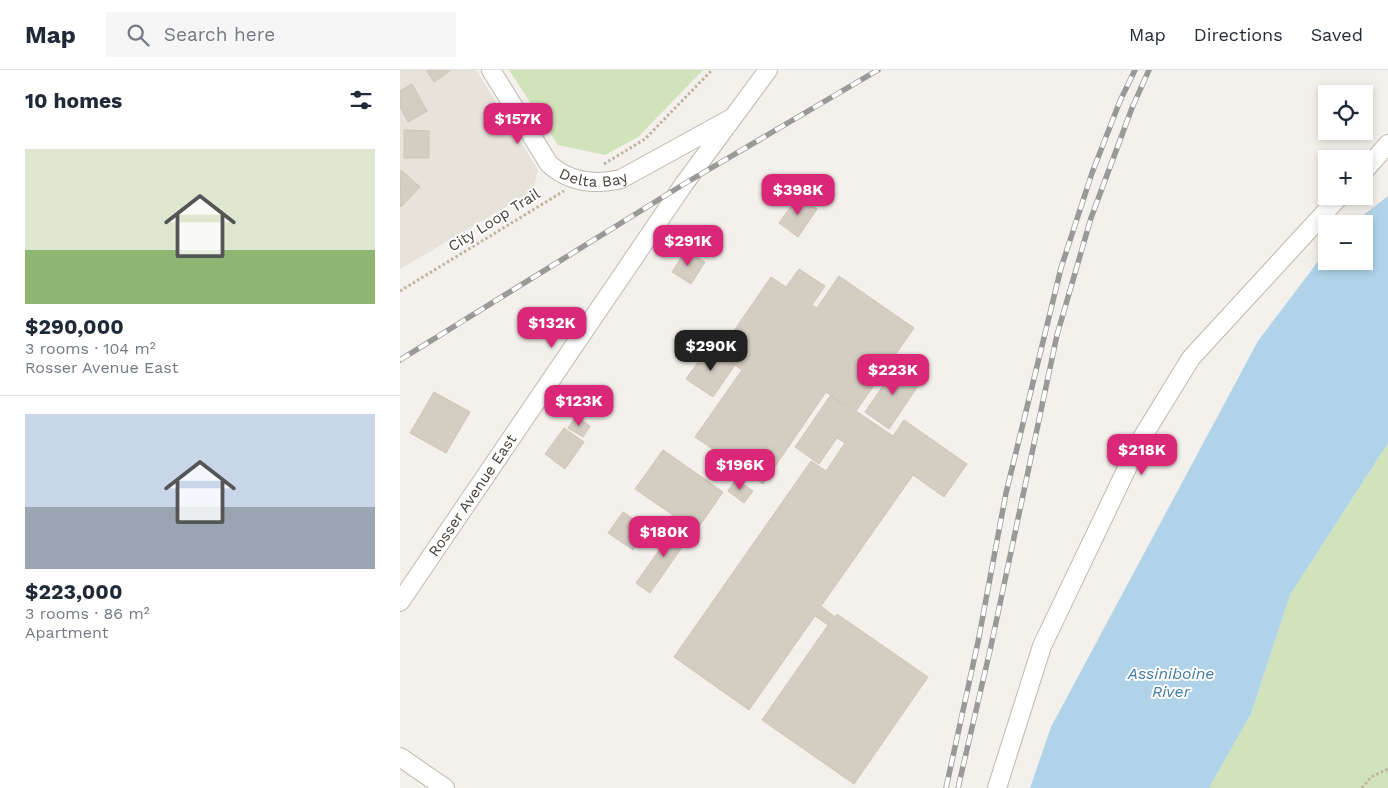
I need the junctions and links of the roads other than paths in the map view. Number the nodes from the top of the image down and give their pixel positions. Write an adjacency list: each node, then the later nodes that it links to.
1 (491, 70): 3 (street, Delta Bay)
2 (768, 70): 3 (street, Rosser Avenue East)
3 (734, 117): 7 (street, Rosser Avenue East)
4 (1388, 144): 5 (street)
5 (1373, 161)
6 (1332, 205): 10 (street)
7 (400, 602)
8 (400, 757): 9 (street)
9 (445, 788)
10 (997, 788)

